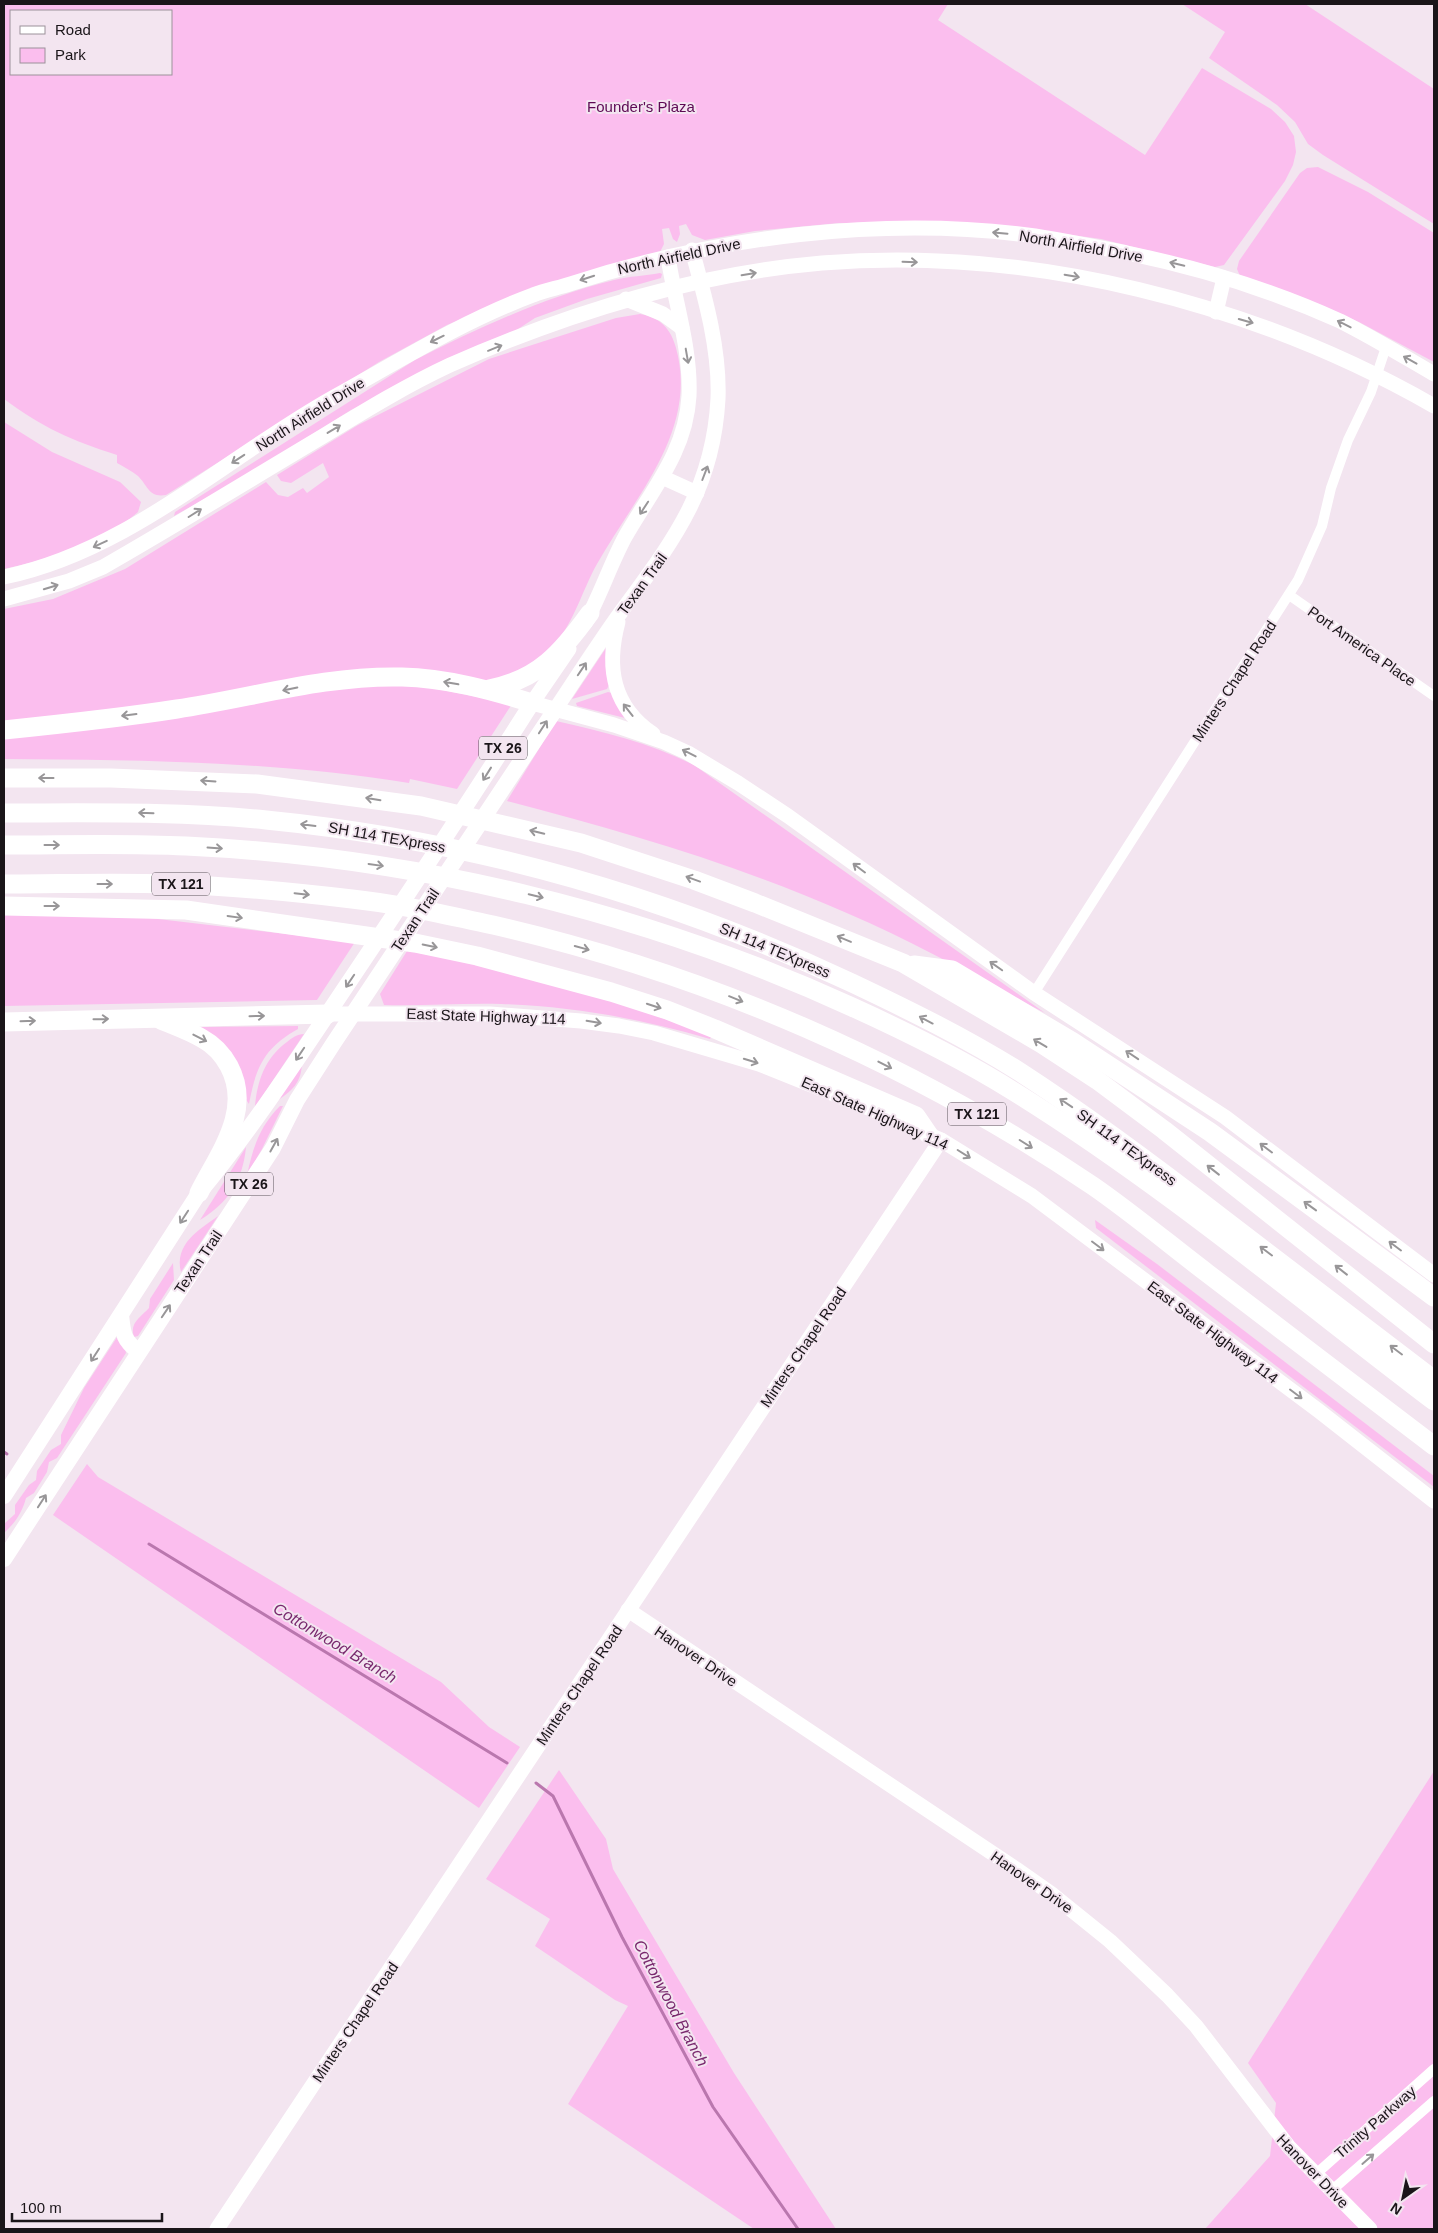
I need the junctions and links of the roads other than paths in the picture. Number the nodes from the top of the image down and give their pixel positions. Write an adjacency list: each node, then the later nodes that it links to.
1 (692, 250): 2 (main road, North Airfield Drive); 3 (main road, North Airfield Drive, one-way to 1); 4 (main road, Texan Trail)
2 (668, 257): 5 (main road, Texan Trail); 15 (main road, North Airfield Drive, one-way to 15)
3 (1224, 278): 7 (main road); 9 (main road, North Airfield Drive, one-way to 3)
4 (701, 282): 5 (main road, North Airfield Drive); 7 (main road, North Airfield Drive, one-way to 7); 14 (main road, Texan Trail, one-way to 4)
5 (673, 288): 6 (main road, North Airfield Drive); 8 (main road, Texan Trail)
6 (626, 299): 8 (main road); 17 (main road, North Airfield Drive, one-way to 6)
7 (1216, 312): 11 (main road, North Airfield Drive, one-way to 11)
8 (682, 328): 13 (main road, Texan Trail, one-way to 13)
9 (1386, 347): 10 (main road, North Airfield Drive, one-way to 9); 11 (street, Minters Chapel Road)
10 (1434, 374)
11 (1377, 375): 12 (main road, North Airfield Drive); 16 (street, Minters Chapel Road)
12 (1434, 406)
13 (664, 478): 14 (main road); 19 (main road, Texan Trail, one-way to 19)
14 (697, 493): 18 (main road, Texan Trail)
15 (4, 577)
16 (1289, 595): 21 (street, Port America Place); 32 (street, Minters Chapel Road)
17 (4, 599)
18 (621, 612): 23 (main road, Texan Trail, one-way to 18); 25 (main road, one-way to 18)
19 (590, 613): 20 (highway); 22 (main road, Texan Trail)
20 (486, 689): 22 (highway); 24 (highway, one-way to 24)
21 (1434, 696)
22 (532, 703): 23 (main road); 34 (main road, Texan Trail / TX 26, one-way to 34)
23 (555, 710): 25 (main road); 33 (main road, Texan Trail, one-way to 23)
24 (4, 730)
25 (664, 742): 32 (main road, one-way to 25)
26 (4, 778): 31 (highway, one-way to 26)
27 (4, 813): 44 (highway, SH 114 TEXpress, one-way to 27)
28 (4, 846): 45 (highway, SH 114 TEXpress, one-way to 45)
29 (4, 884): 46 (highway, TX 121, one-way to 46)
30 (4, 906): 37 (highway, one-way to 37)
31 (903, 963): 40 (highway, one-way to 31); 42 (highway, one-way to 31)
32 (1034, 993): 39 (main road, one-way to 32)
33 (353, 1013): 34 (main road, East State Highway 114); 37 (main road, East State Highway 114, one-way to 37); 43 (main road, Texan Trail / TX 26, one-way to 33)
34 (328, 1014): 35 (highway, one-way to 34); 38 (main road, Texan Trail / TX 26, one-way to 38)
35 (156, 1018): 36 (highway, one-way to 35); 38 (highway, one-way to 38)
36 (4, 1022)
37 (935, 1137): 48 (main road, East State Highway 114, one-way to 48); 50 (main road, Minters Chapel Road)
38 (199, 1193): 41 (main road, Texan Trail / TX 26, one-way to 41)
39 (1434, 1275)
40 (1434, 1297)
41 (121, 1314): 43 (main road); 47 (main road, Texan Trail / TX 26, one-way to 47)
42 (1434, 1344)
43 (138, 1351): 49 (main road, Texan Trail / TX 26, one-way to 43)
44 (1434, 1380)
45 (1434, 1401)
46 (1434, 1446)
47 (4, 1496)
48 (1434, 1501)
49 (4, 1559)
50 (628, 1610): 53 (main road, Hanover Drive); 55 (main road, Minters Chapel Road)
51 (1434, 2069): 53 (street, Trinity Parkway)
52 (1434, 2101): 54 (street, Trinity Parkway, one-way to 52)
53 (1316, 2174): 54 (main road, Hanover Drive)
54 (1332, 2191): 56 (main road, Hanover Drive)
55 (217, 2229)
56 (1370, 2229)

